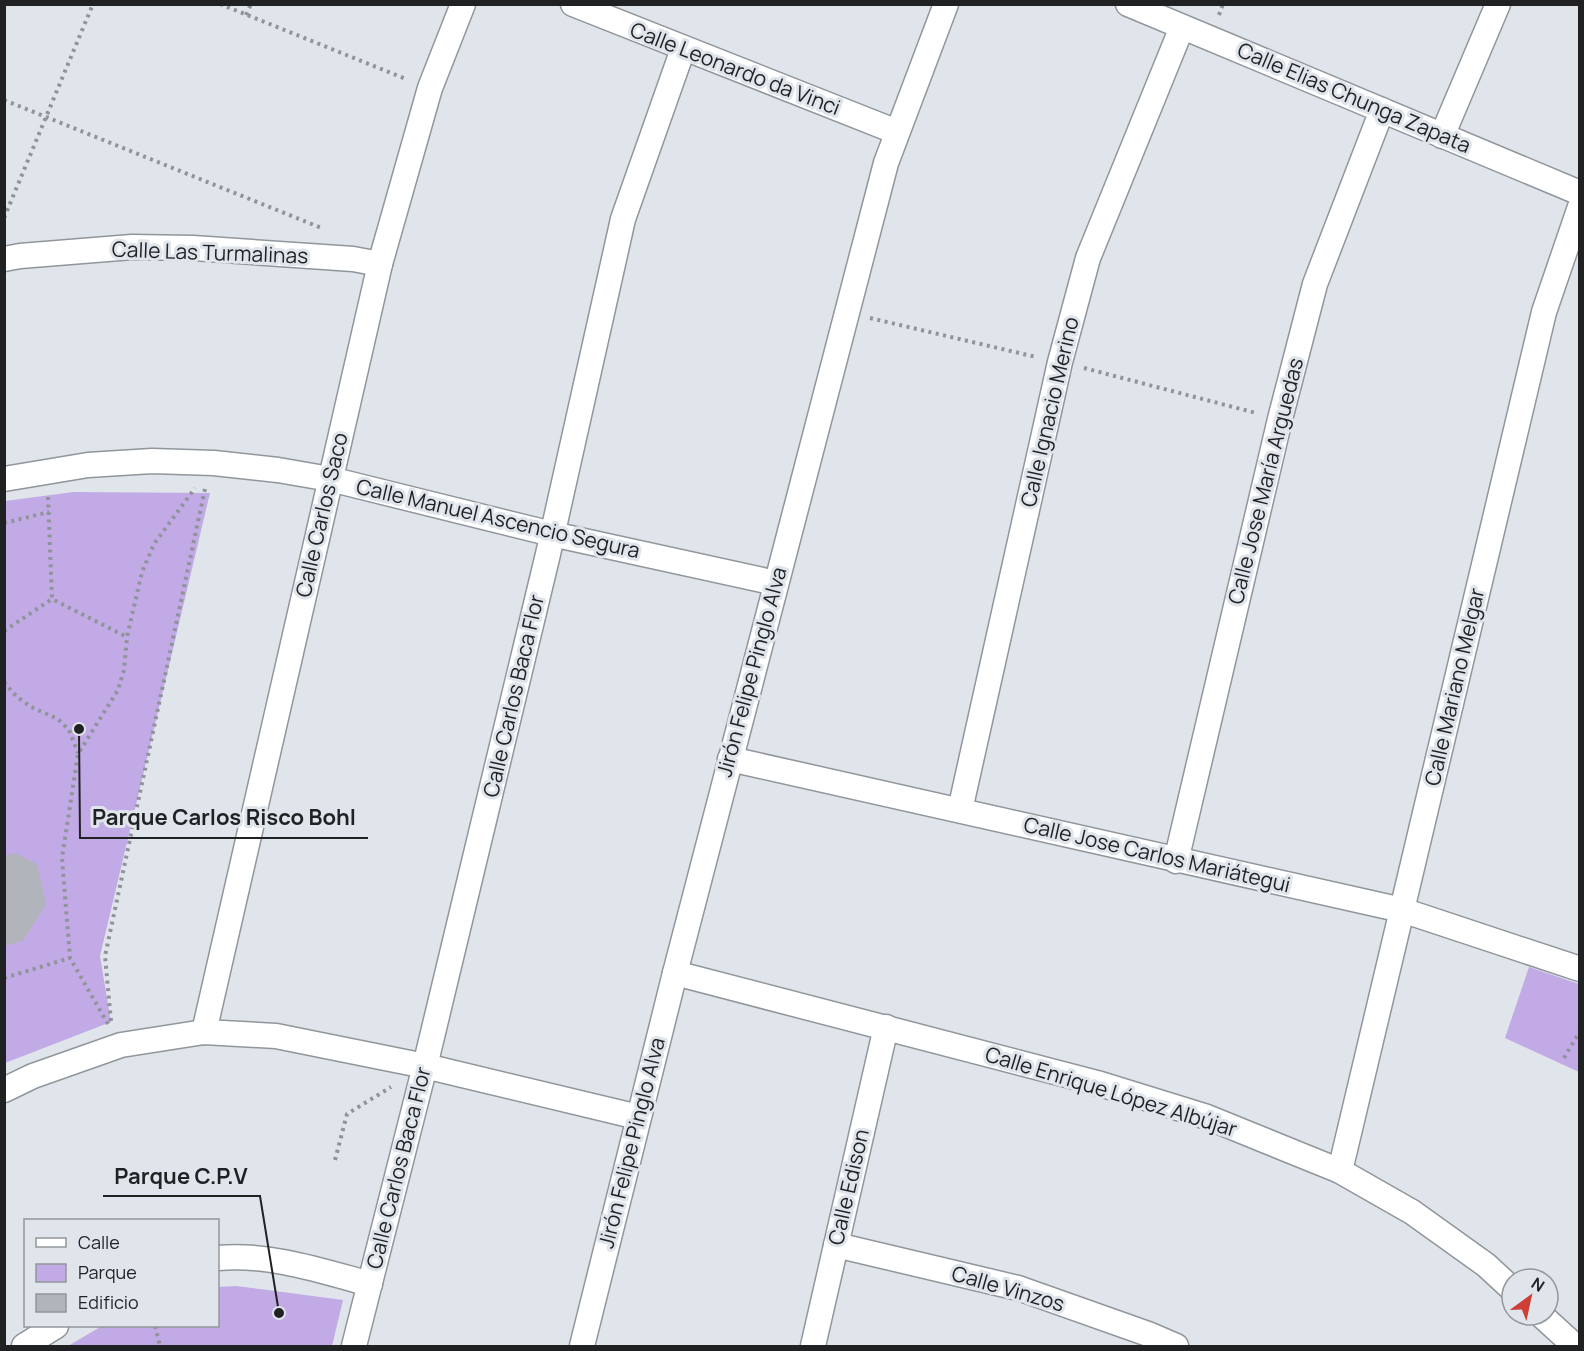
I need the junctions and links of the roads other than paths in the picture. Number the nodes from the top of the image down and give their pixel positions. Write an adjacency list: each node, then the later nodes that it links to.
1 (463, 4): 14 (street, Calle Carlos Saco)
2 (573, 4): 7 (street, Calle Leonardo da Vinci)
3 (946, 4): 9 (street, Jirón Felipe Pinglo Alva)
4 (1128, 4): 6 (street, Calle Elias Chunga Zapata)
5 (1498, 4): 10 (street)
6 (1182, 27): 8 (street, Calle Elias Chunga Zapata); 20 (street, Calle Ignacio Merino)
7 (683, 49): 9 (street, Calle Leonardo da Vinci); 17 (street, Calle Carlos Baca Flor)
8 (1382, 110): 10 (street, Calle Elias Chunga Zapata); 21 (street, Calle Jose María Arguedas)
9 (897, 132): 18 (street, Jirón Felipe Pinglo Alva)
10 (1442, 136): 11 (street, Calle Elias Chunga Zapata)
11 (1580, 193)
12 (1580, 207): 22 (street, Calle Mariano Melgar)
13 (4, 259): 14 (street, Calle Las Turmalinas)
14 (380, 264): 16 (street, Calle Carlos Saco)
15 (4, 479): 16 (street, Calle Manuel Ascencio Segura)
16 (330, 479): 17 (street, Calle Manuel Ascencio Segura); 26 (street, Calle Carlos Saco)
17 (552, 534): 18 (street, Calle Manuel Ascencio Segura); 27 (street, Calle Carlos Baca Flor)
18 (776, 583): 19 (street, Jirón Felipe Pinglo Alva)
19 (730, 759): 20 (street, Calle Jose Carlos Mariátegui); 24 (street, Jirón Felipe Pinglo Alva)
20 (960, 810): 21 (street, Calle Jose Carlos Mariátegui)
21 (1176, 861): 22 (street, Calle Jose Carlos Mariátegui)
22 (1402, 910): 23 (street, Calle Jose Carlos Mariátegui); 30 (street, Calle Mariano Melgar)
23 (1580, 969)
24 (675, 973): 25 (street, Calle Enrique López Albújar); 29 (street, Jirón Felipe Pinglo Alva)
25 (886, 1027): 30 (street, Calle Enrique López Albújar); 31 (street, Calle Edison)
26 (204, 1032): 27 (street); 28 (street)
27 (425, 1066): 29 (street); 34 (street, Calle Carlos Baca Flor)
28 (4, 1090)
29 (638, 1117): 39 (street, Jirón Felipe Pinglo Alva)
30 (1340, 1171): 33 (street, Calle Enrique López Albújar)
31 (836, 1245): 40 (street, Calle Edison); 41 (street, Calle Vinzos)
32 (219, 1258): 34 (street)
33 (1500, 1278)
34 (370, 1284): 38 (street, Calle Carlos Baca Flor)
35 (54, 1327): 37 (street)
36 (1554, 1327): 42 (street)
37 (24, 1347)
38 (354, 1347)
39 (582, 1347)
40 (813, 1347)
41 (1176, 1347)
42 (1575, 1347)

